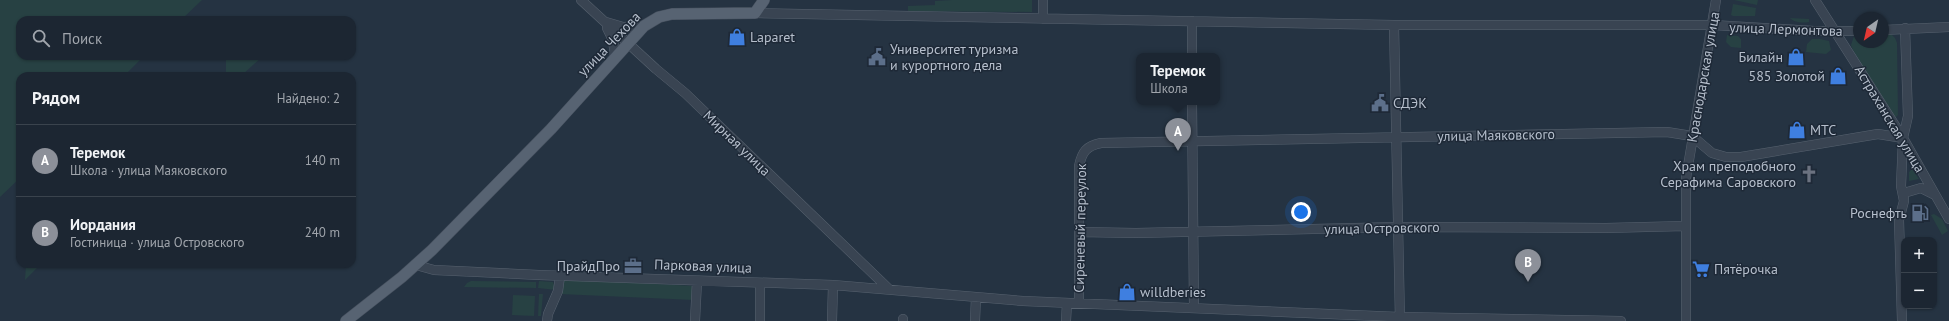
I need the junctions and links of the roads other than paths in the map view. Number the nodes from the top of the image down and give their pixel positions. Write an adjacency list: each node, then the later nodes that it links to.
1 (581, 0): 8 (street, Мирная улица)
2 (764, 0): 6 (main road)
3 (1043, 0): 7 (street)
4 (1716, 0): 11 (street, Краснодарская улица)
5 (1815, 0): 17 (street, Астраханская улица)
6 (755, 13): 7 (street, улица Чехова); 12 (main road, улица Чехова)
7 (1043, 19): 9 (street, улица Чехова)
8 (602, 20): 12 (street); 18 (street, Мирная улица); 20 (street)
9 (1192, 21): 10 (street, улица Чехова); 19 (street)
10 (1394, 25): 11 (street, улица Чехова); 23 (street)
11 (1713, 25): 17 (street, улица Лермонтова); 22 (street, Краснодарская улица)
12 (644, 26): 18 (main road, улица Чехова)
13 (1949, 27): 14 (street)
14 (1905, 28): 15 (street); 24 (street)
15 (1889, 29)
16 (1853, 31): 17 (street, улица Лермонтова)
17 (1835, 32): 24 (street, Астраханская улица)
18 (628, 43): 20 (main road, улица Чехова); 39 (street, Мирная улица)
19 (1192, 53)
20 (615, 57): 34 (main road, улица Чехова)
21 (1192, 105): 25 (street)
22 (1692, 136): 23 (street, улица Маяковского); 24 (street); 30 (street, Краснодарская улица)
23 (1397, 137): 25 (street, улица Маяковского); 31 (street)
24 (1904, 138): 27 (street, Астраханская улица); 28 (street)
25 (1192, 141): 26 (street, улица Маяковского); 33 (street)
26 (1082, 153): 32 (street, Сиреневый переулок)
27 (1935, 195): 28 (street); 29 (street, Астраханская улица)
28 (1904, 201): 54 (street)
29 (1949, 219)
30 (1685, 226): 31 (street, улица Островского); 53 (street, Краснодарская улица)
31 (1398, 227): 33 (street, улица Островского); 44 (street)
32 (1079, 232): 33 (street, улица Островского); 42 (street, Сиреневый переулок)
33 (1195, 232): 43 (street)
34 (416, 265): 35 (street, Парковая улица); 45 (main road)
35 (560, 276): 36 (street, Парковая улица); 46 (street)
36 (697, 281): 37 (street, Парковая улица); 47 (street)
37 (760, 284): 38 (street, Парковая улица); 48 (street)
38 (833, 285): 39 (street, Парковая улица); 49 (street)
39 (890, 290): 40 (street, Парковая улица)
40 (976, 297): 41 (street, Парковая улица); 50 (street)
41 (1067, 303): 42 (street, Парковая улица); 51 (street, Сиреневый переулок)
42 (1079, 303): 43 (street, Парковая улица)
43 (1194, 308): 44 (street, Парковая улица)
44 (1400, 319): 52 (street, Парковая улица)
45 (346, 321)
46 (547, 321)
47 (695, 321)
48 (760, 321)
49 (832, 321)
50 (974, 321)
51 (1066, 321)
52 (1621, 321)
53 (1686, 321)
54 (1902, 321)

